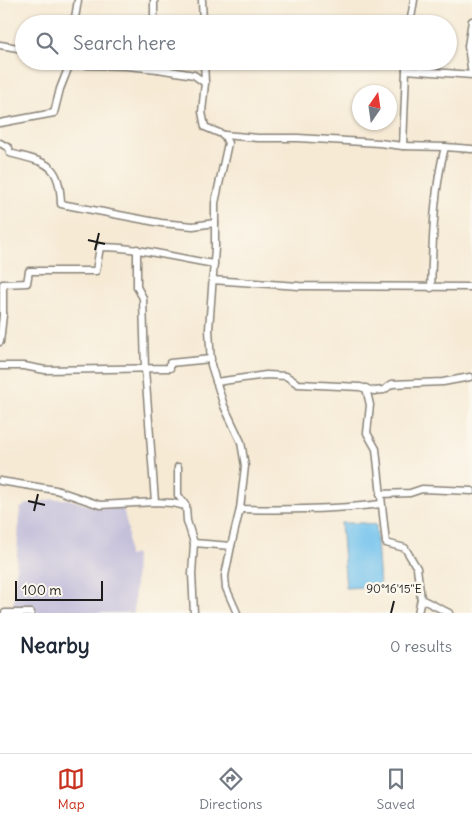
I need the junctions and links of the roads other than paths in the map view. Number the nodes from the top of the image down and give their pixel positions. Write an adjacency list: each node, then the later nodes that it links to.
1 (78, 0): 5 (street)
2 (154, 0): 6 (street)
3 (202, 0): 7 (street)
4 (414, 0): 8 (street)
5 (76, 15)
6 (154, 15)
7 (203, 15)
8 (412, 15)
9 (472, 21): 15 (street)
10 (0, 44): 11 (street)
11 (15, 47)
12 (67, 70): 17 (street)
13 (164, 70): 16 (street)
14 (204, 70): 16 (street)
15 (406, 70): 20 (street)
16 (205, 83): 18 (street)
17 (0, 124)
18 (224, 135): 20 (street); 23 (street)
19 (0, 143): 23 (street)
20 (403, 146): 21 (street)
21 (444, 147): 22 (street); 28 (street)
22 (472, 149)
23 (215, 223): 25 (street)
24 (137, 250): 25 (street); 29 (street); 32 (street)
25 (214, 264): 26 (street)
26 (212, 280): 28 (street); 30 (street)
27 (472, 287): 28 (street)
28 (431, 288)
29 (0, 342)
30 (211, 359): 32 (street); 34 (street)
31 (0, 366): 32 (street)
32 (145, 369): 40 (street)
33 (470, 377): 35 (street)
34 (216, 382): 35 (street); 43 (street)
35 (366, 388): 39 (street)
36 (178, 467): 42 (street)
37 (0, 481): 40 (street)
38 (472, 491): 39 (street)
39 (380, 494): 41 (street)
40 (155, 502): 42 (street)
41 (381, 504): 43 (street); 46 (street)
42 (186, 506): 44 (street)
43 (240, 509): 45 (street)
44 (194, 543): 45 (street); 49 (street)
45 (231, 546): 50 (street)
46 (421, 599): 51 (street); 52 (street)
47 (5, 613): 48 (street)
48 (30, 613)
49 (194, 613)
50 (237, 613)
51 (418, 613)
52 (449, 613)

